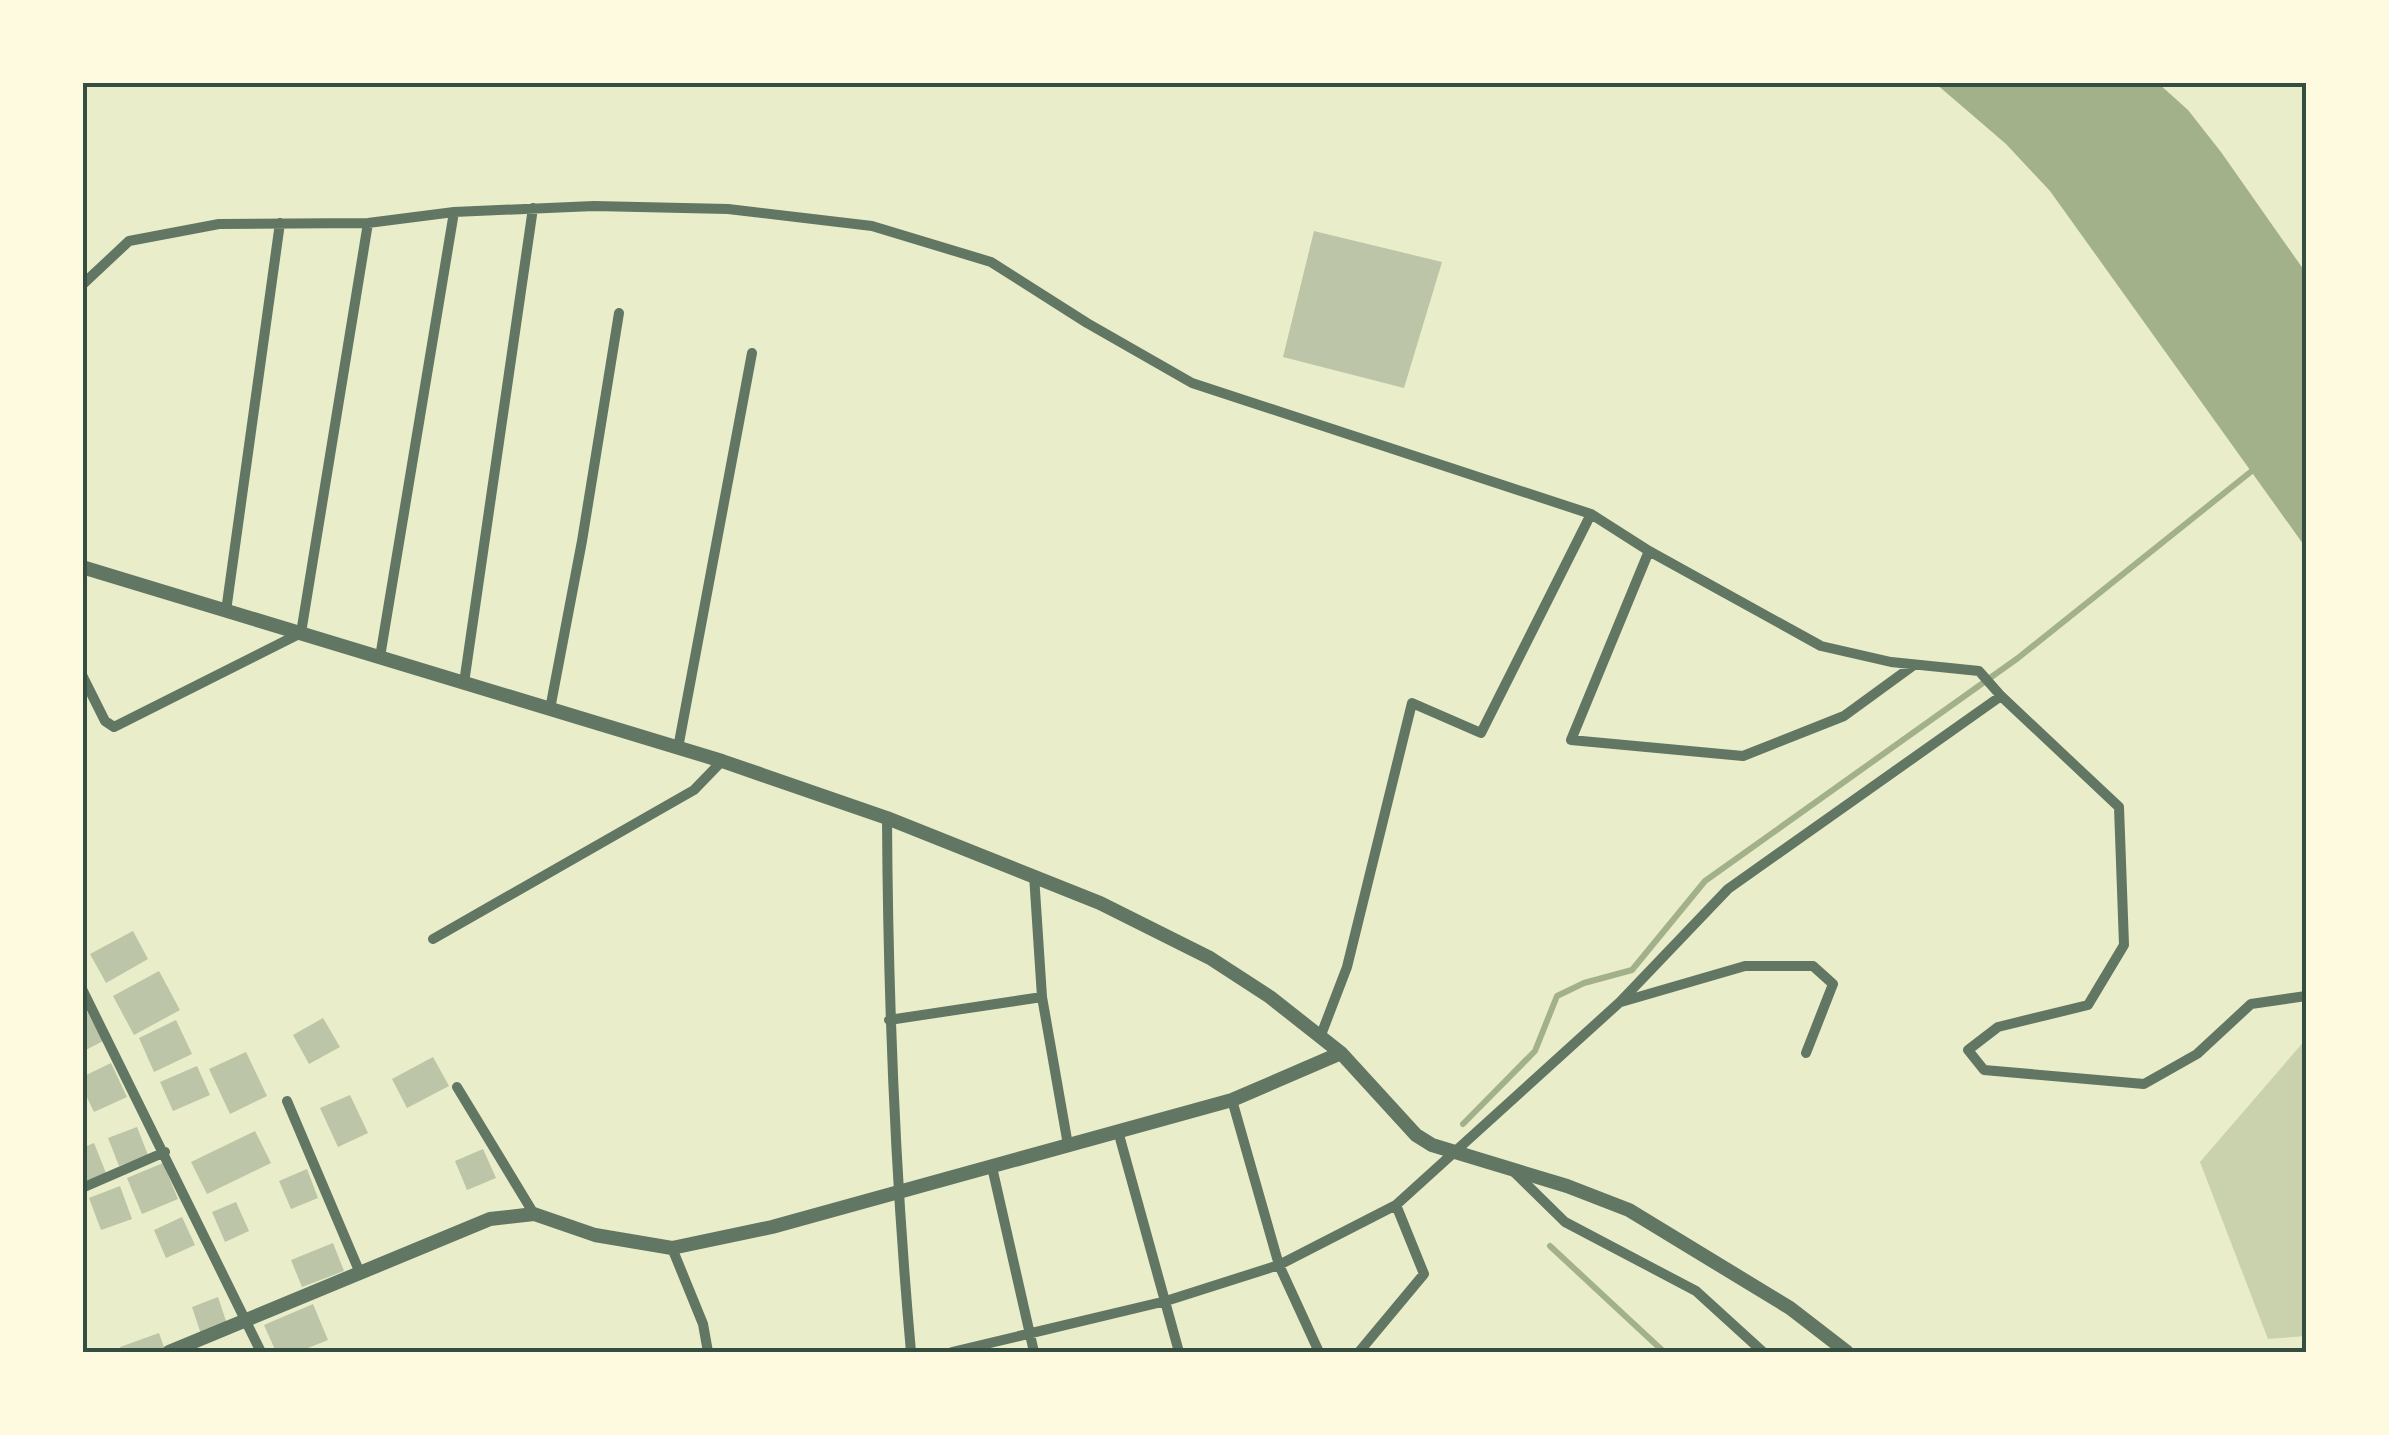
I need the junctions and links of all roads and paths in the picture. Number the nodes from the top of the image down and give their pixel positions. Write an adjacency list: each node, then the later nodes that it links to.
1 (534, 208): 2 (street); 8 (street); 16 (street)
2 (454, 212): 4 (street); 13 (street)
3 (280, 223): 4 (street); 5 (street); 11 (street)
4 (368, 223): 12 (street)
5 (82, 285)
6 (618, 313): 18 (street)
7 (752, 354): 19 (street)
8 (1591, 514): 9 (street); 29 (street)
9 (1648, 551): 14 (street); 14 (street)
10 (82, 567): 11 (street)
11 (226, 610): 12 (street)
12 (301, 632): 13 (street); 15 (street)
13 (380, 657): 16 (street)
14 (1916, 664): 17 (street)
15 (82, 675)
16 (464, 683): 18 (street)
17 (1996, 692): 25 (street); 27 (street)
18 (550, 709): 19 (street)
19 (678, 748): 20 (street)
20 (722, 761): 21 (street); 23 (street)
21 (886, 818): 22 (street); 28 (street)
22 (1034, 875): 26 (street); 29 (street)
23 (433, 938)
24 (82, 989): 37 (street)
25 (2306, 996)
26 (1042, 997): 28 (street); 36 (street)
27 (1620, 1002): 31 (street); 38 (street)
28 (889, 1020): 42 (street)
29 (1321, 1035): 30 (street)
30 (1341, 1053): 33 (street); 38 (street)
31 (1806, 1053)
32 (457, 1086): 44 (street)
33 (1232, 1100): 35 (street); 46 (street)
34 (287, 1101): 47 (street)
35 (1118, 1131): 36 (street); 48 (street)
36 (1068, 1145): 39 (street)
37 (165, 1152): 41 (street); 49 (street)
38 (1453, 1154): 40 (street); 43 (street)
39 (992, 1167): 42 (street); 50 (street)
40 (1514, 1172): 60 (street); 61 (street)
41 (82, 1188)
42 (896, 1192): 45 (street); 54 (street)
43 (1396, 1206): 46 (street); 59 (street)
44 (534, 1214): 45 (street); 47 (street)
45 (672, 1248): 53 (street)
46 (1279, 1265): 48 (street); 58 (street)
47 (360, 1273): 49 (street)
48 (1166, 1300): 50 (street); 57 (street)
49 (246, 1321): 51 (street); 52 (street)
50 (1030, 1334): 55 (street); 56 (street)
51 (169, 1352)
52 (261, 1352)
53 (708, 1352)
54 (910, 1352)
55 (952, 1352)
56 (1034, 1352)
57 (1180, 1352)
58 (1319, 1352)
59 (1359, 1352)
60 (1763, 1352)
61 (1847, 1352)

